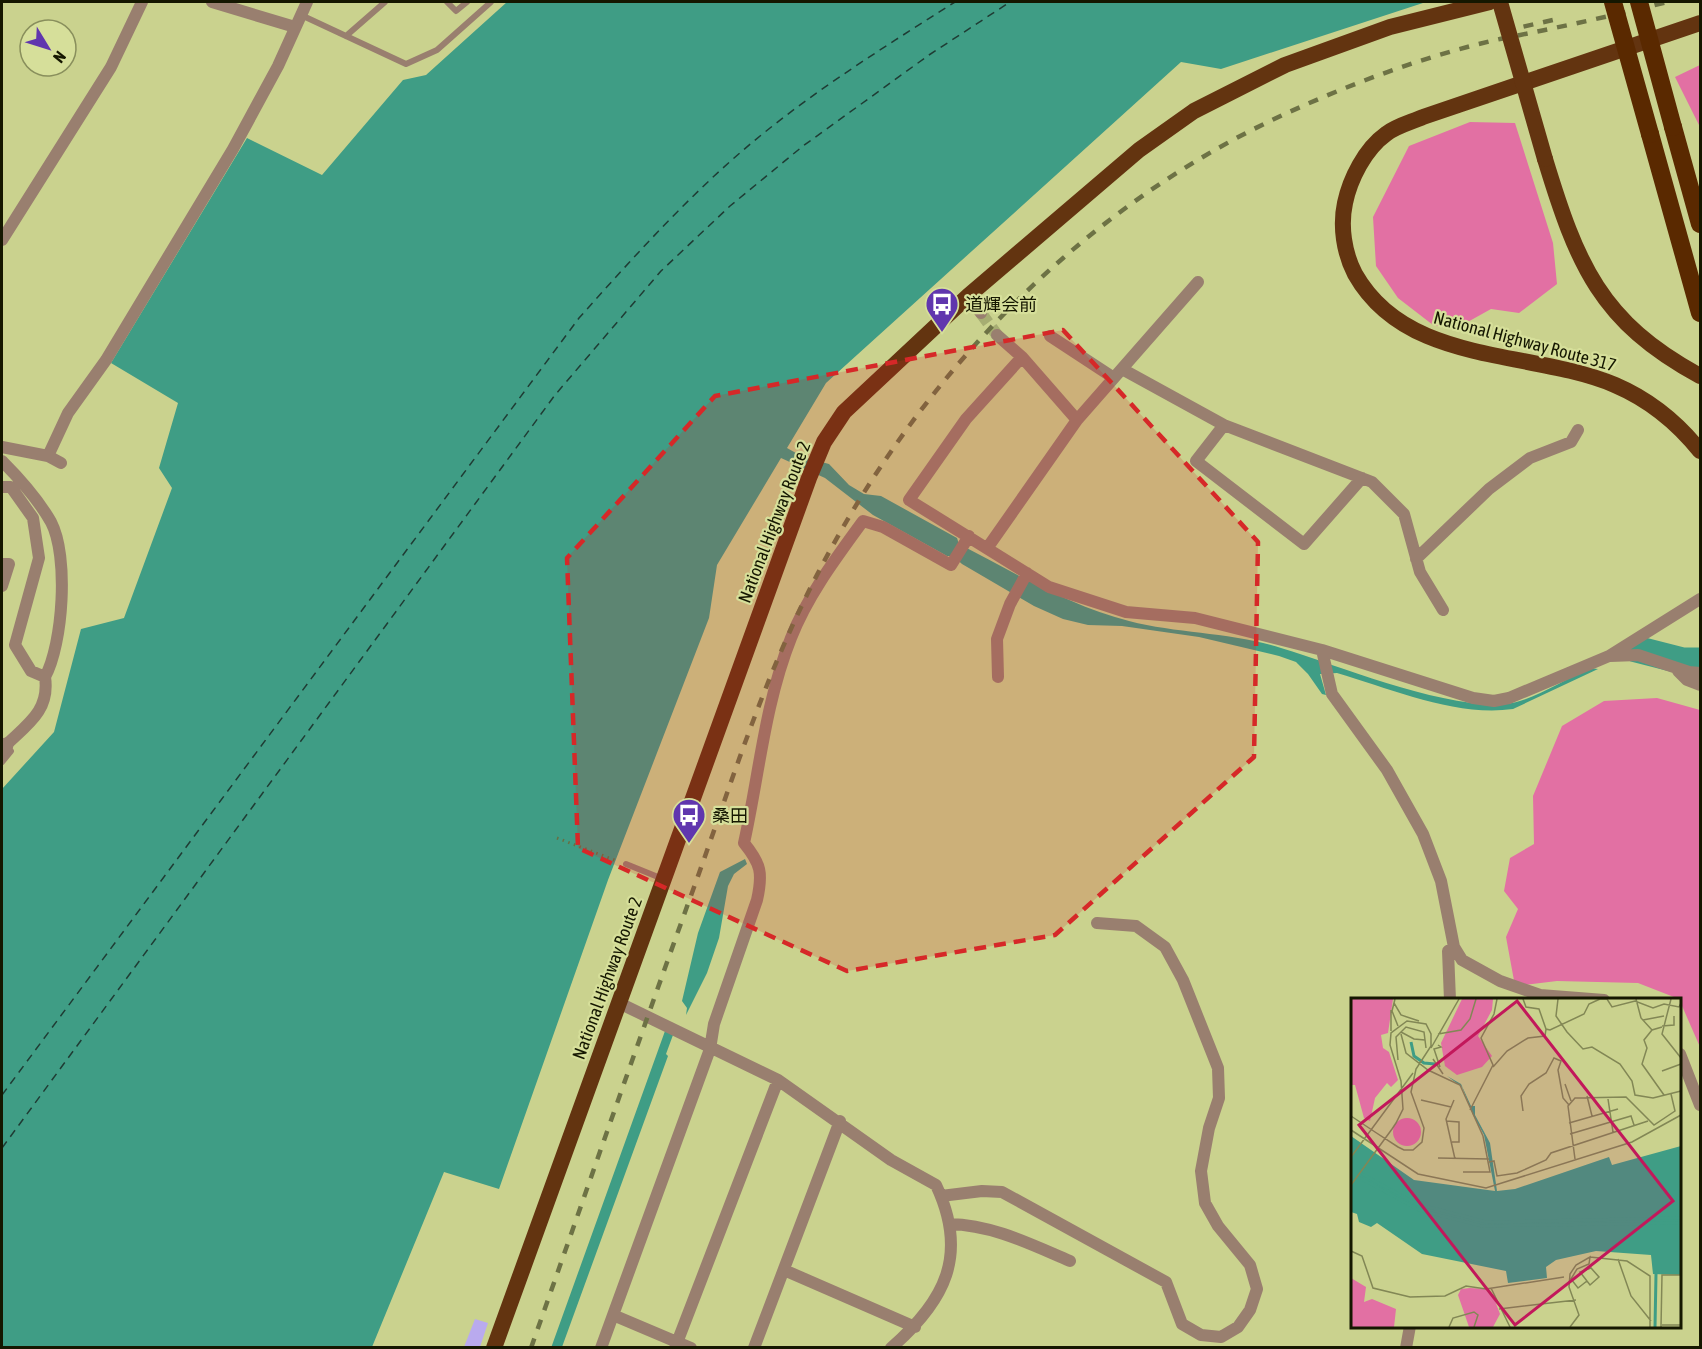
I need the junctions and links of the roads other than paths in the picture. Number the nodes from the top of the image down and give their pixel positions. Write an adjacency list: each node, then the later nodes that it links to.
1 (142, 2): 19 (street)
2 (212, 2): 14 (street)
3 (307, 2): 12 (street)
4 (385, 2): 16 (lane)
5 (447, 2): 6 (lane)
6 (467, 2)
7 (491, 2): 16 (lane)
8 (1490, 2): 21 (highway, National Highway Route 2)
9 (1500, 2): 28 (highway, bridge)
10 (1613, 2): 23 (highway, bridge)
11 (1639, 2): 18 (highway, bridge)
12 (300, 15): 14 (street); 16 (lane)
13 (1701, 23): 17 (highway, National Highway Route 317)
14 (295, 27): 34 (street)
15 (1701, 30): 17 (highway, National Highway Route 317)
16 (346, 36)
17 (1597, 60): 33 (highway, National Highway Route 317)
18 (1701, 224)
19 (2, 240)
20 (1198, 282): 27 (street)
21 (968, 296): 22 (street); 57 (highway, National Highway Route 2)
22 (981, 313)
23 (1701, 313)
24 (997, 334): 26 (street)
25 (1050, 336): 27 (street)
26 (1022, 357): 29 (street); 39 (street)
27 (1118, 374): 29 (street); 30 (street)
28 (1701, 376)
29 (1077, 420): 40 (street)
30 (1224, 425): 37 (street); 37 (street)
31 (1578, 430): 41 (street)
32 (2, 447): 34 (street)
33 (1701, 451)
34 (48, 456): 36 (street)
35 (2, 461): 51 (street)
36 (61, 463)
37 (1362, 478): 41 (street)
38 (2, 487): 51 (street)
39 (969, 536): 40 (street); 63 (street)
40 (988, 547): 43 (street)
41 (1416, 559): 46 (street)
42 (2, 564): 44 (street)
43 (1027, 573): 48 (street); 52 (street)
44 (2, 586)
45 (1701, 599): 47 (street)
46 (1443, 610)
47 (1609, 656): 48 (street); 49 (street)
48 (1324, 661): 59 (street)
49 (1675, 668): 50 (street); 53 (street)
50 (1701, 673)
51 (45, 677): 54 (street)
52 (998, 677)
53 (1701, 685)
54 (4, 747): 55 (lane)
55 (2, 762)
56 (626, 864): 57 (lane)
57 (663, 879): 62 (highway, National Highway Route 2)
58 (1097, 923): 68 (street)
59 (1454, 947): 60 (street); 61 (street)
60 (1449, 998)
61 (1588, 998)
62 (619, 1003): 63 (street); 76 (highway, National Highway Route 2)
63 (710, 1049): 65 (street); 72 (street)
64 (1681, 1056): 66 (street)
65 (778, 1080): 67 (street); 75 (street)
66 (1701, 1105)
67 (840, 1121): 68 (street); 71 (street)
68 (941, 1196): 69 (street)
69 (949, 1224): 70 (street); 73 (street)
70 (1070, 1261)
71 (784, 1270): 73 (street); 79 (street)
72 (613, 1315): 75 (street); 77 (street)
73 (915, 1327): 80 (street)
74 (1410, 1328): 81 (street)
75 (676, 1344): 78 (street)
76 (494, 1347)
77 (601, 1347)
78 (691, 1347)
79 (754, 1347)
80 (891, 1347)
81 (1406, 1347)

